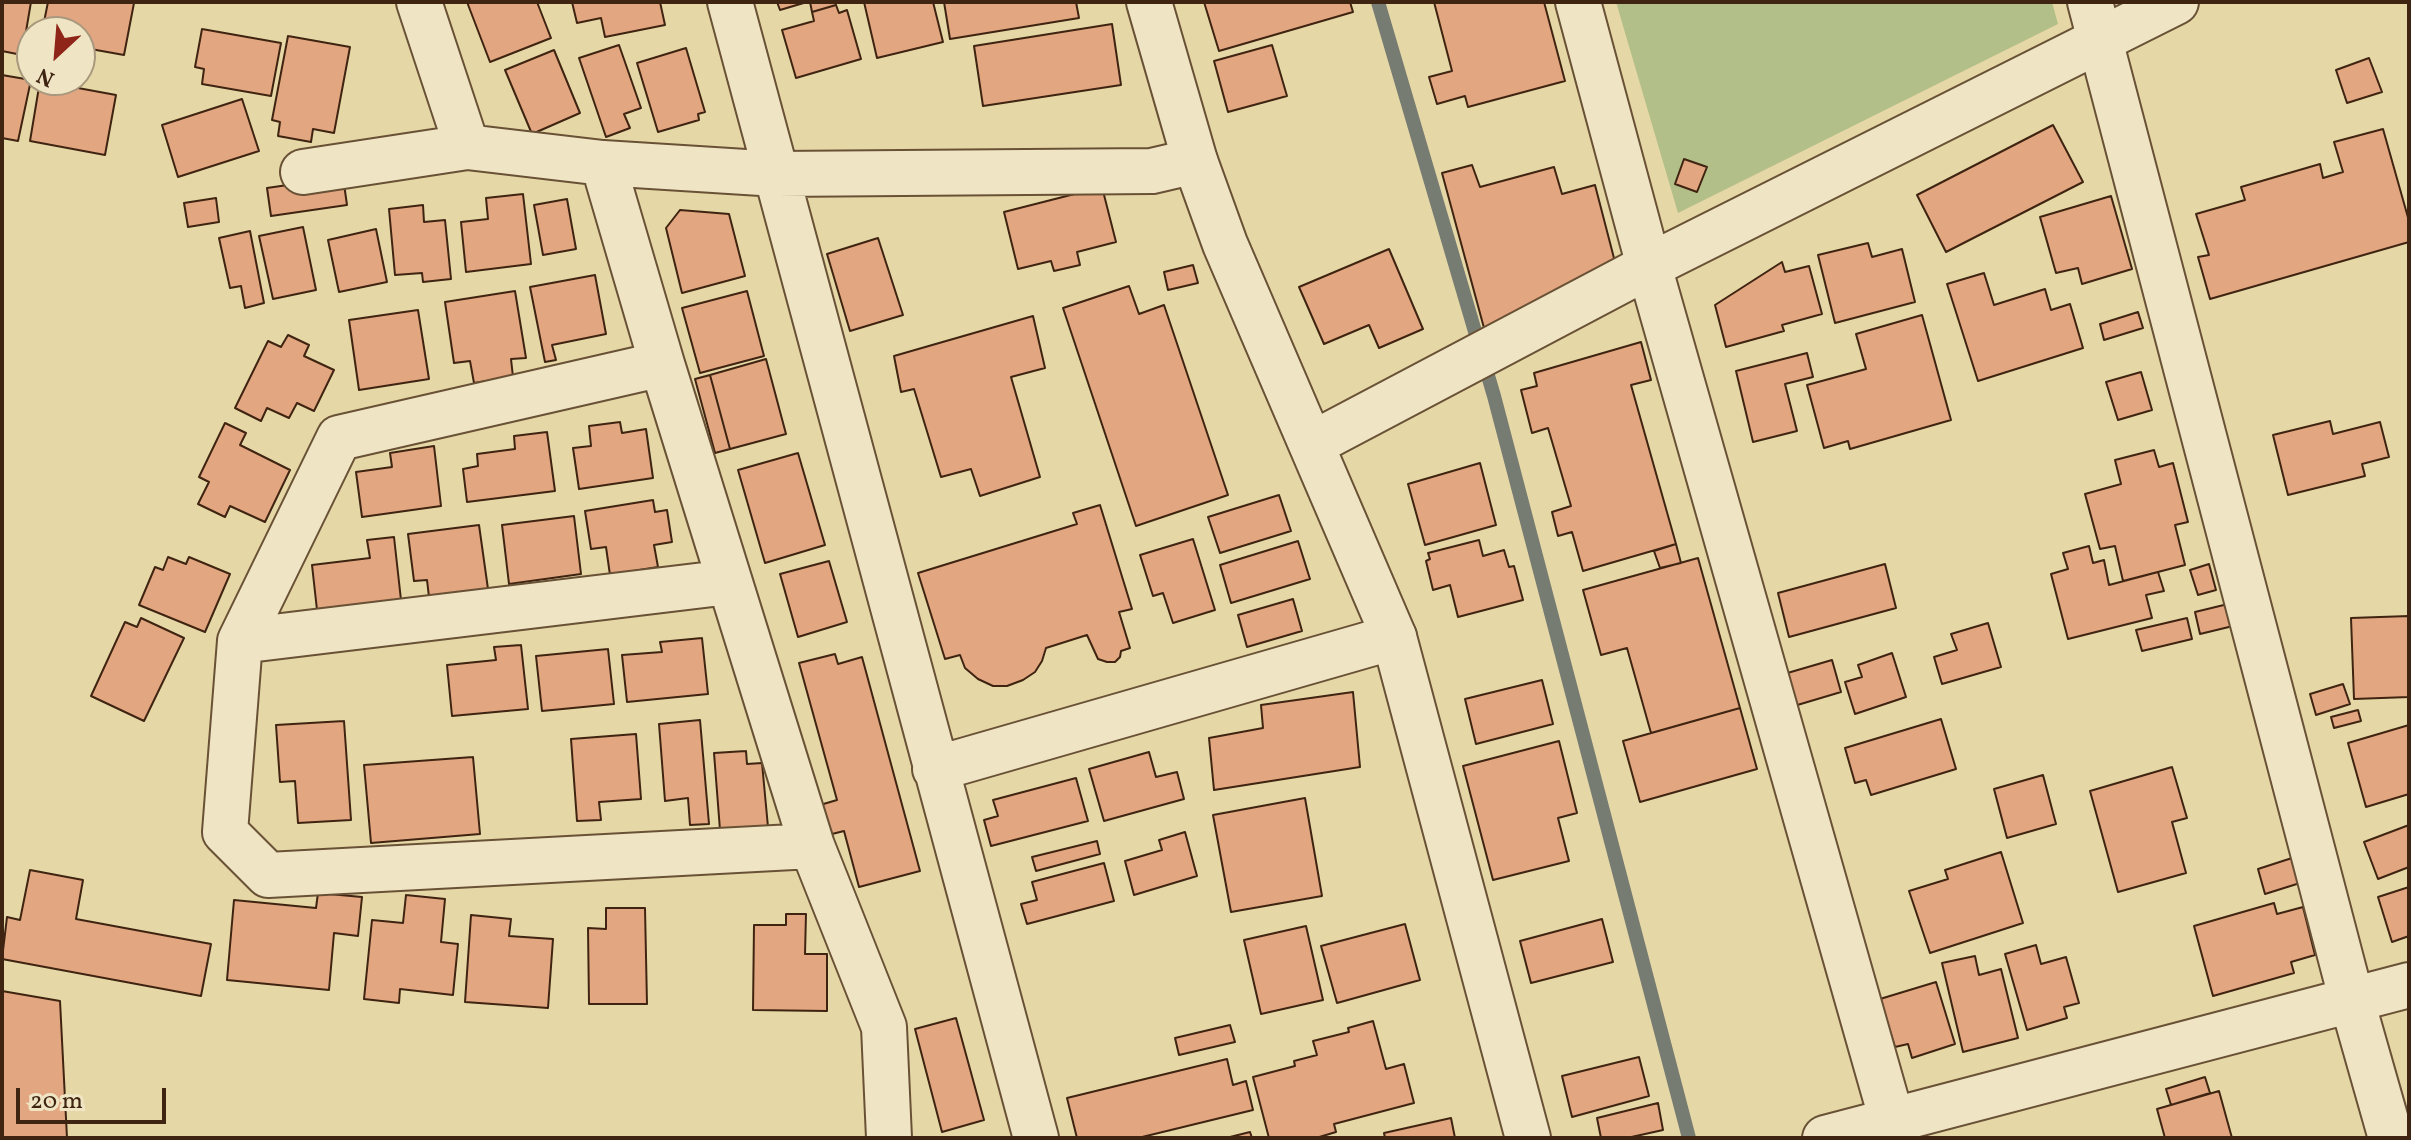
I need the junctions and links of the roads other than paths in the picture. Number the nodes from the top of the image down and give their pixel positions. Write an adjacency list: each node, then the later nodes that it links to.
1 (419, 2): 7 (street)
2 (730, 2): 11 (street)
3 (1149, 2): 8 (street)
4 (1578, 2): 12 (street)
5 (2176, 2): 6 (street)
6 (2096, 22): 12 (street); 21 (street)
7 (467, 147): 9 (street); 10 (street)
8 (1195, 161): 11 (street); 14 (street)
9 (603, 163): 11 (street); 13 (street)
10 (303, 172)
11 (777, 174): 18 (street)
12 (1649, 266): 14 (street); 22 (street)
13 (662, 364): 15 (street); 17 (street)
14 (1312, 444): 16 (street)
15 (729, 582): 17 (street); 19 (street)
16 (1394, 637): 18 (street); 25 (street)
17 (240, 641): 19 (street)
18 (935, 769): 24 (street)
19 (812, 846): 23 (street)
20 (2409, 985): 21 (street)
21 (2352, 1001): 22 (street); 27 (street)
22 (1894, 1129): 26 (street)
23 (889, 1138)
24 (1036, 1138)
25 (1528, 1138)
26 (1825, 1138)
27 (2391, 1138)

